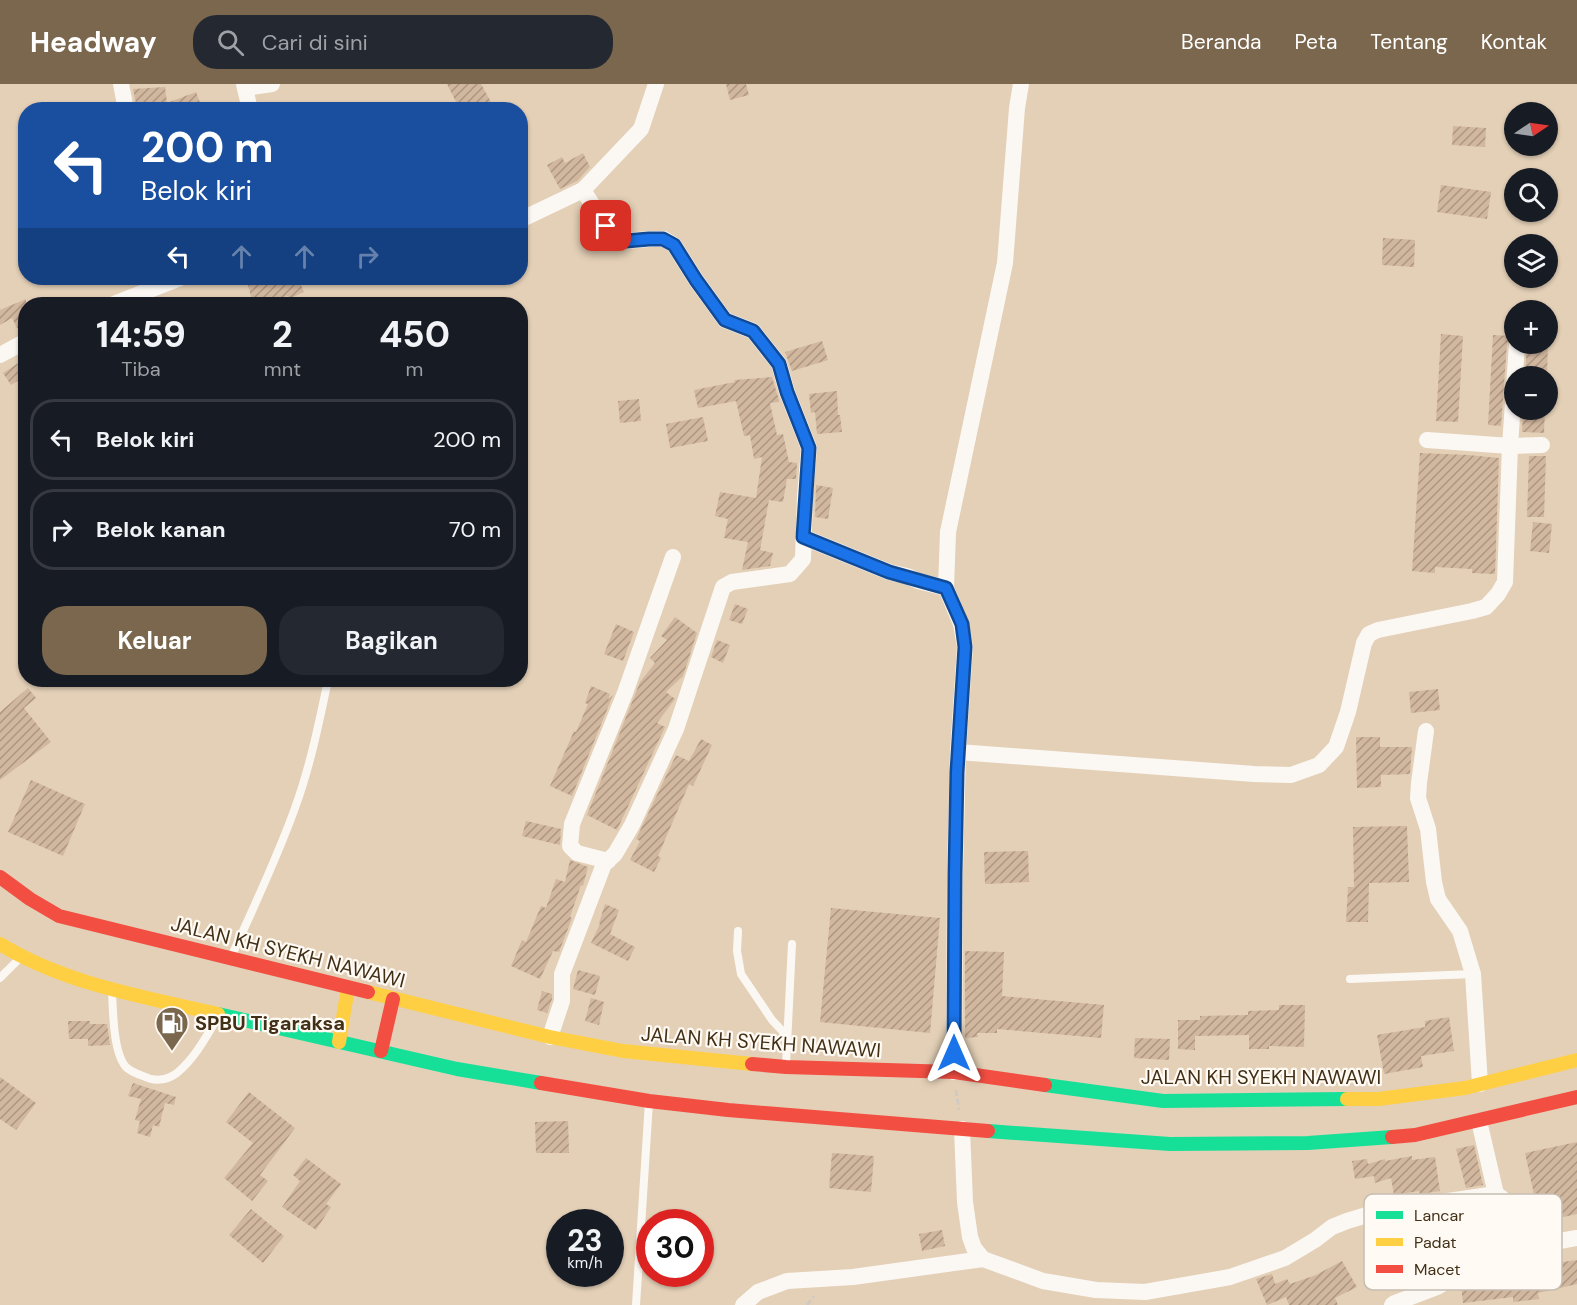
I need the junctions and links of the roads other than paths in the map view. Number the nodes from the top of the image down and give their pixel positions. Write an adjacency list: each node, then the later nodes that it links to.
1 (122, 84): 6 (street)
2 (272, 84): 5 (street)
3 (656, 84): 8 (street)
4 (1021, 84): 20 (street)
5 (244, 86): 7 (street)
6 (125, 102)
7 (248, 102)
8 (584, 189): 9 (street); 18 (street)
9 (528, 216)
10 (162, 285): 11 (street)
11 (132, 297)
12 (18, 345): 14 (street)
13 (1516, 354): 17 (street)
14 (0, 355)
15 (1427, 440): 17 (street)
16 (1542, 445): 17 (street)
17 (1510, 446): 23 (street)
18 (803, 537): 20 (street); 24 (street)
19 (673, 557): 24 (street)
20 (946, 588): 23 (street)
21 (327, 687): 30 (lane)
22 (1426, 731): 31 (street)
23 (958, 752): 44 (street)
24 (608, 861): 39 (street)
25 (0, 877): 30 (main road, JALAN KH SYEKH NAWAWI)
26 (738, 931): 38 (lane)
27 (0, 944): 29 (main road)
28 (792, 944): 38 (lane)
29 (21, 957): 32 (lane); 35 (main road)
30 (231, 958): 34 (main road, JALAN KH SYEKH NAWAWI)
31 (1473, 974): 33 (lane); 45 (street)
32 (0, 978)
33 (1350, 979)
34 (348, 988): 36 (main road, JALAN KH SYEKH NAWAWI); 40 (main road)
35 (112, 990): 37 (main road); 37 (lane)
36 (393, 999): 39 (main road, JALAN KH SYEKH NAWAWI); 41 (main road)
37 (220, 1014): 40 (main road)
38 (787, 1036): 43 (lane)
39 (550, 1037): 43 (main road, JALAN KH SYEKH NAWAWI)
40 (339, 1042): 41 (main road)
41 (381, 1051): 47 (main road)
42 (1577, 1060): 45 (main road, JALAN KH SYEKH NAWAWI)
43 (786, 1067): 44 (main road, JALAN KH SYEKH NAWAWI)
44 (954, 1072): 45 (main road, JALAN KH SYEKH NAWAWI)
45 (1480, 1084)
46 (1577, 1097): 48 (main road)
47 (649, 1101): 49 (main road); 56 (lane)
48 (1479, 1121): 49 (main road); 50 (street)
49 (962, 1129): 54 (street)
50 (1496, 1194)
51 (1364, 1216): 54 (street)
52 (1577, 1238): 53 (street)
53 (1562, 1240)
54 (982, 1259): 57 (street)
55 (1429, 1290): 58 (street)
56 (636, 1305)
57 (743, 1305)
58 (1392, 1305)

